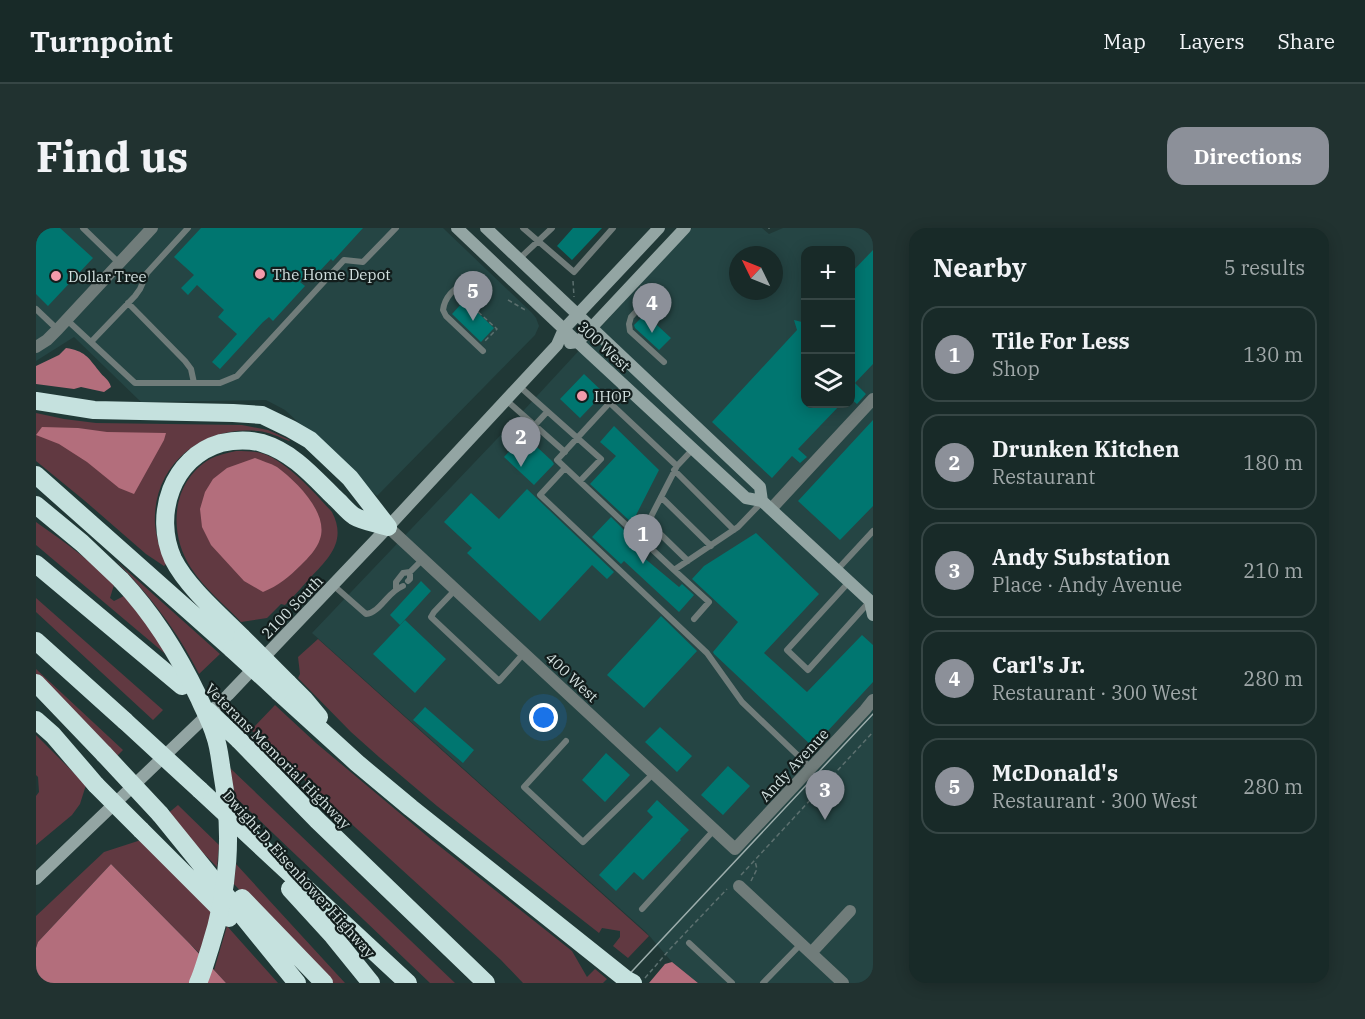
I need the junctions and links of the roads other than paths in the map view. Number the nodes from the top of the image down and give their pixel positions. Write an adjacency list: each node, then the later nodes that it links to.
1 (83, 228): 14 (lane)
2 (152, 228): 14 (street)
3 (188, 228): 17 (lane)
4 (396, 228): 29 (lane)
5 (457, 228): 22 (main road, 300 West)
6 (486, 228): 13 (main road, 300 West)
7 (523, 228): 12 (lane)
8 (552, 228): 12 (lane)
9 (685, 228): 21 (main road)
10 (609, 229): 12 (lane)
11 (657, 229): 19 (main road, 2100 South)
12 (538, 241): 13 (lane)
13 (519, 259): 19 (main road, 300 West)
14 (119, 263): 20 (street)
15 (466, 281): 27 (lane)
16 (655, 291): 28 (lane)
17 (128, 303): 23 (lane); 29 (lane)
18 (36, 309): 20 (lane)
19 (578, 315): 21 (main road, 300 West); 22 (main road, 2100 South)
20 (62, 325): 23 (lane); 26 (street)
21 (591, 328): 24 (main road); 47 (main road, 300 West)
22 (564, 329): 24 (main road, 300 West); 25 (main road, 2100 South)
23 (91, 342): 29 (lane)
24 (578, 342): 25 (main road); 31 (main road, 300 West)
25 (557, 345): 30 (main road, 2100 South)
26 (36, 347)
27 (481, 349)
28 (664, 362)
29 (194, 383)
30 (519, 386): 33 (main road, 2100 South); 36 (lane)
31 (625, 386): 35 (lane); 39 (main road, 300 West)
32 (873, 399): 47 (street)
33 (506, 400): 37 (lane); 50 (main road, 2100 South)
34 (36, 401): 50 (highway)
35 (610, 403): 38 (lane); 42 (lane)
36 (547, 412): 37 (lane); 38 (lane)
37 (535, 425): 40 (lane)
38 (577, 439): 40 (lane); 44 (lane)
39 (693, 449): 42 (lane); 47 (main road, 300 West)
40 (565, 452): 41 (lane)
41 (565, 468): 44 (lane); 76 (lane)
42 (676, 468): 45 (lane); 51 (lane)
43 (36, 475): 70 (highway)
44 (580, 481): 53 (lane)
45 (661, 497): 49 (lane); 54 (lane)
46 (36, 505): 61 (highway)
47 (767, 505): 51 (lane); 59 (main road, 300 West)
48 (36, 516): 61 (highway)
49 (648, 522): 53 (lane); 56 (lane)
50 (388, 527): 55 (street, 400 West); 63 (main road, 2100 South); 70 (highway)
51 (734, 530): 54 (lane)
52 (873, 531): 59 (lane)
53 (640, 538): 58 (lane)
54 (711, 546): 56 (lane)
55 (423, 559): 60 (lane); 65 (street, 400 West)
56 (688, 561): 58 (lane)
57 (36, 564): 95 (highway, Veterans Memorial Highway, bridge)
58 (674, 570): 68 (lane)
59 (836, 570): 62 (main road, 300 West)
60 (410, 572): 64 (lane); 64 (lane)
61 (114, 574): 89 (highway, bridge)
62 (849, 582): 66 (main road, 300 West); 66 (lane)
63 (333, 585): 64 (lane); 82 (main road, 2100 South)
64 (402, 585)
65 (456, 589): 71 (street, 400 West); 71 (lane)
66 (871, 602): 67 (main road)
67 (873, 615)
68 (694, 619)
69 (36, 641): 78 (highway, bridge)
70 (237, 643): 88 (highway, bridge)
71 (524, 653): 77 (street, 400 West)
72 (36, 683): 80 (highway, bridge)
73 (873, 700): 76 (street, Andy Avenue)
74 (36, 720): 90 (highway, bridge)
75 (566, 741): 77 (lane)
76 (812, 768): 81 (street, Andy Avenue)
77 (653, 773): 79 (street, 400 West)
78 (200, 790): 93 (highway, Dwight D. Eisenhower Highway); 94 (highway)
79 (714, 830): 81 (street, 400 West); 84 (lane)
80 (179, 835): 91 (highway); 92 (highway)
81 (735, 849)
82 (36, 879)
83 (739, 885): 87 (street)
84 (642, 909)
85 (850, 911): 87 (street)
86 (689, 943): 96 (lane)
87 (806, 948): 97 (lane); 98 (street)
88 (633, 982)
89 (198, 983)
90 (289, 983)
91 (297, 983)
92 (324, 983)
93 (371, 983)
94 (408, 983)
95 (486, 983)
96 (732, 983)
97 (764, 983)
98 (843, 983)

